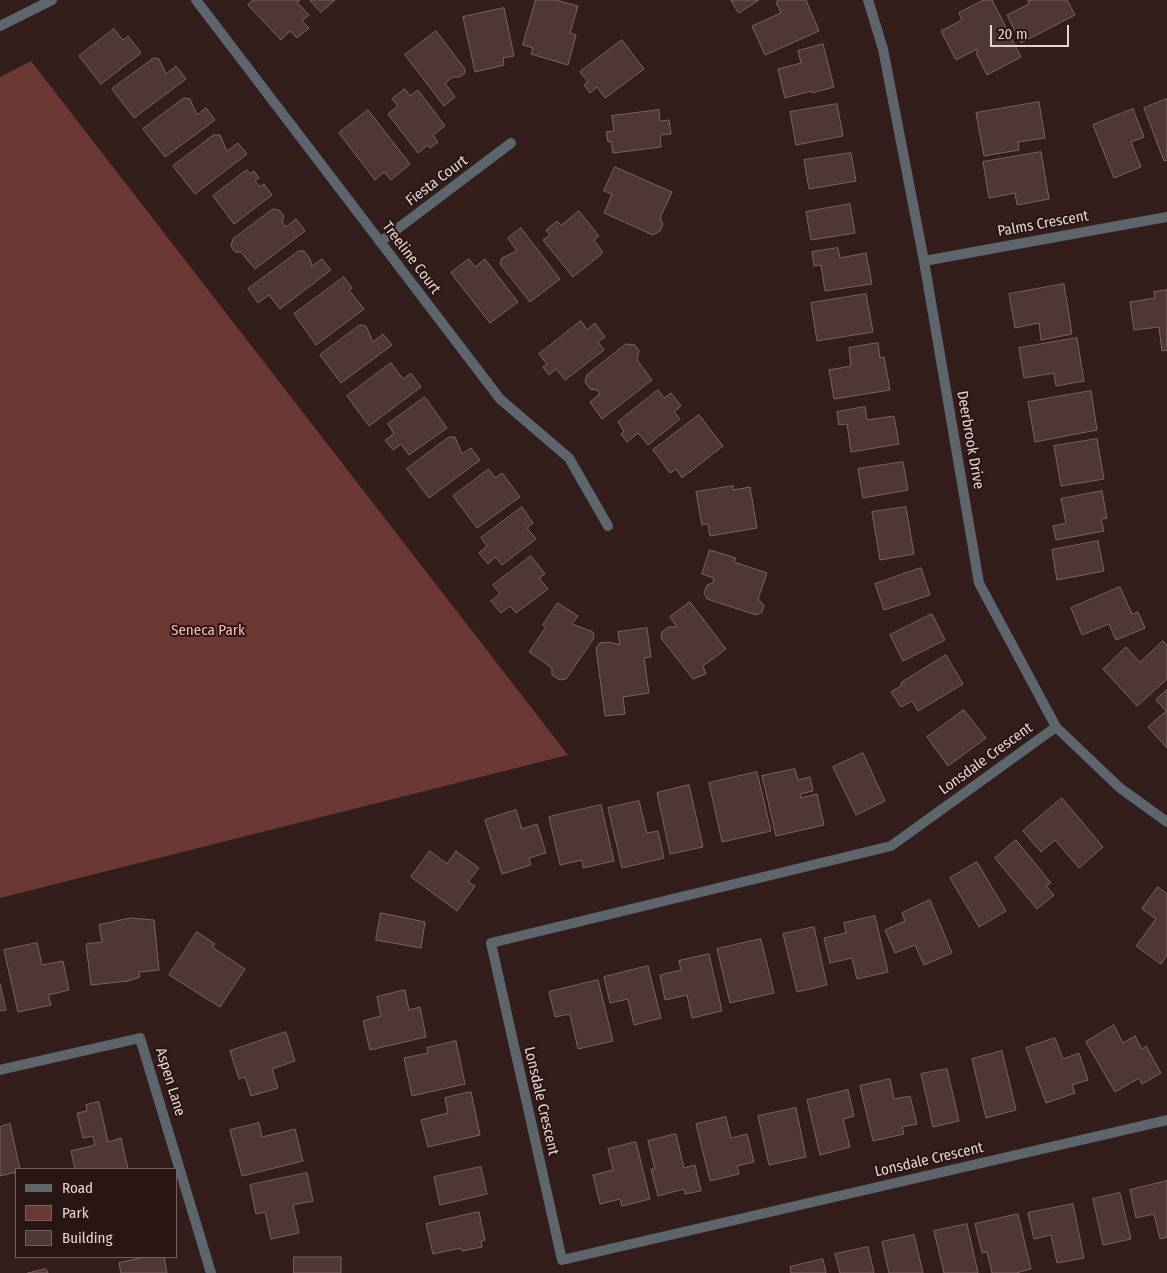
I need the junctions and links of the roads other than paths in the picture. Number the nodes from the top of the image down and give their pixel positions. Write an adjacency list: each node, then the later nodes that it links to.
1 (52, 0): 4 (street)
2 (196, 0): 7 (street, Treeline Court)
3 (868, 0): 8 (street, Deerbrook Drive)
4 (0, 26)
5 (511, 143): 7 (street, Fiesta Court)
6 (1167, 217): 8 (street, Palms Crescent)
7 (380, 242): 9 (street, Treeline Court)
8 (924, 261): 10 (street, Deerbrook Drive)
9 (608, 526)
10 (1056, 726): 11 (street, Deerbrook Drive); 13 (street, Lonsdale Crescent)
11 (1167, 822)
12 (0, 1070): 14 (street, Aspen Lane)
13 (1167, 1120)
14 (211, 1273)

